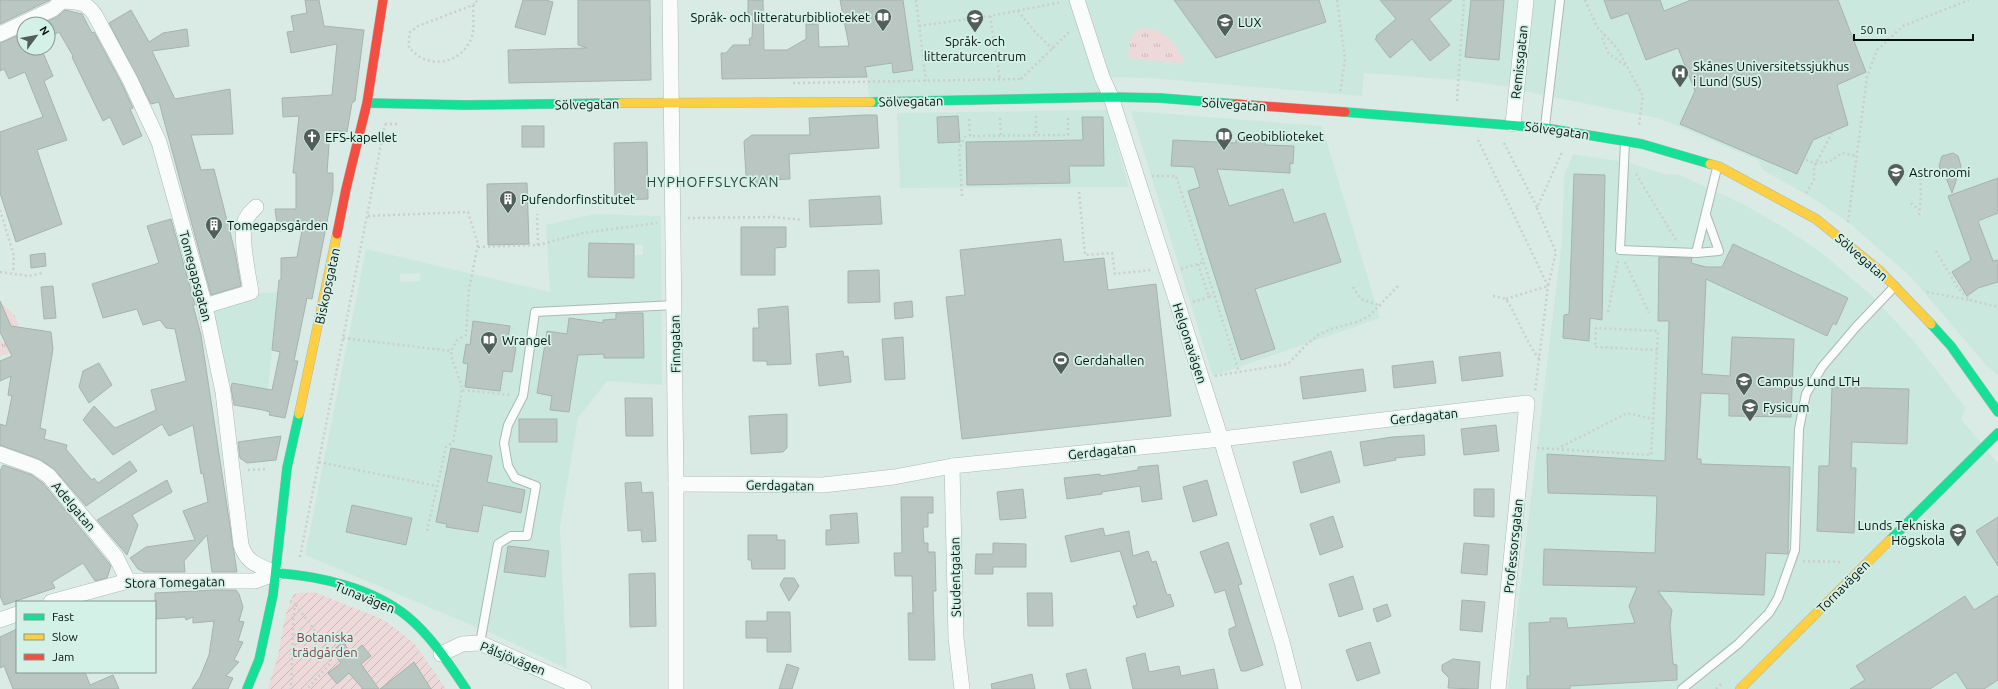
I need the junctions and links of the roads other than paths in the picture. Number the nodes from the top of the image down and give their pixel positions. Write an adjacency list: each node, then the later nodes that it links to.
1 (383, 0): 9 (street, Biskopsgatan)
2 (670, 0): 10 (street, Finngatan)
3 (1077, 0): 8 (street, Helgonavägen)
4 (1526, 0): 11 (street, Remissgatan)
5 (1560, 0): 12 (lane)
6 (62, 1): 7 (street); 20 (street, Tomegapsgatan)
7 (0, 34)
8 (1111, 97): 10 (street, Sölvegatan); 11 (street, Sölvegatan); 24 (street, Helgonavägen)
9 (367, 103): 10 (street, Sölvegatan); 28 (street, Biskopsgatan)
10 (672, 103): 19 (street, Finngatan)
11 (1513, 124): 12 (street, Sölvegatan)
12 (1545, 128): 13 (street, Sölvegatan)
13 (1625, 141): 14 (street, Sölvegatan); 17 (lane)
14 (1718, 166): 16 (lane); 18 (street, Sölvegatan)
15 (256, 207): 20 (street)
16 (1706, 216): 17 (lane); 17 (lane)
17 (1696, 253)
18 (1895, 286): 22 (street, Sölvegatan); 42 (lane)
19 (675, 305): 27 (street, Finngatan); 33 (lane)
20 (205, 306): 28 (street, Tomegapsgatan)
21 (1527, 404): 24 (street, Gerdagatan); 41 (street, Professorsgatan)
22 (1998, 412)
23 (1998, 433): 43 (street, Tornavägen)
24 (1221, 439): 26 (street, Gerdagatan); 40 (street, Helgonavägen)
25 (0, 454): 29 (street, Adelgatan)
26 (952, 466): 27 (street, Gerdagatan); 39 (street, Studentgatan)
27 (676, 484): 38 (street, Finngatan)
28 (276, 574): 29 (street, Stora Tomegatan); 34 (street, Tunavägen); 35 (street, Biskopsgatan)
29 (128, 581): 30 (street, Stora Tomegatan)
30 (55, 601)
31 (16, 614): 32 (street)
32 (1, 617)
33 (480, 643): 34 (street, Pålsjövägen); 37 (street, Pålsjövägen)
34 (441, 654): 36 (street, Tunavägen)
35 (248, 689)
36 (466, 689)
37 (584, 689)
38 (676, 689)
39 (962, 689)
40 (1294, 689)
41 (1498, 689)
42 (1682, 689)
43 (1740, 689)

